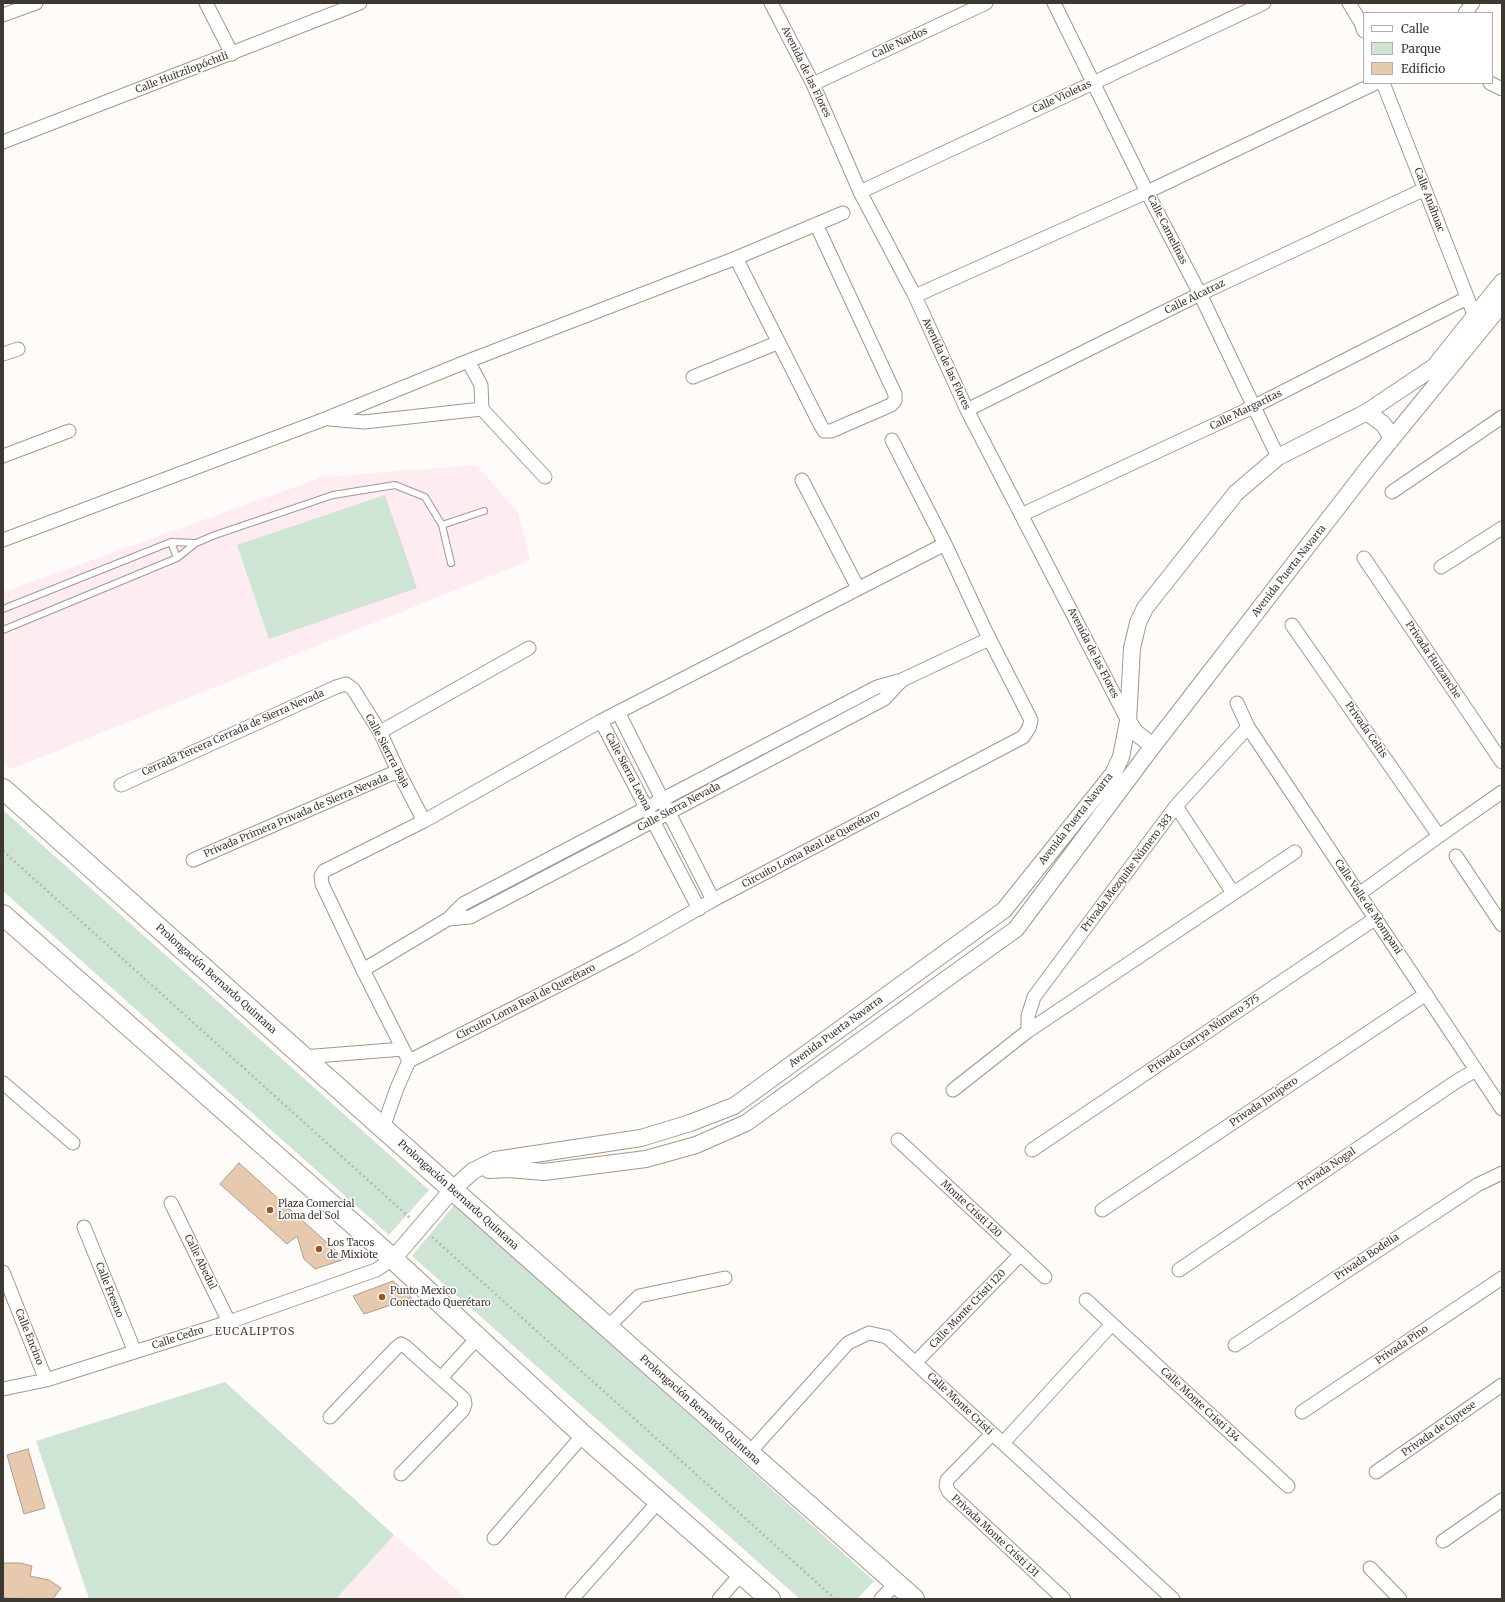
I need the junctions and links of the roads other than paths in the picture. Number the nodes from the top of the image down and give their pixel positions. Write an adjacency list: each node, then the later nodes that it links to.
1 (36, 3): 10 (street)
2 (206, 3): 13 (street)
3 (360, 3): 13 (street, Calle Huitzilopóchtli)
4 (771, 3): 15 (street, Avenida de las Flores)
5 (986, 3): 15 (street, Calle Nardos)
6 (1054, 3): 14 (street, Calle Camelinas)
7 (1264, 3): 14 (street, Calle Violetas)
8 (1473, 3): 11 (street)
9 (1352, 5): 12 (street)
10 (8, 10)
11 (1466, 12)
12 (1363, 26)
13 (232, 54): 20 (street, Calle Huitzilopóchtli)
14 (1093, 82): 22 (street, Calle Violetas); 23 (street, Calle Camelinas)
15 (813, 84): 22 (street, Avenida de las Flores)
16 (1374, 84): 23 (street)
17 (1383, 84): 21 (street, Calle Anáhuac)
18 (1492, 84): 19 (street)
19 (1502, 89)
20 (3, 142)
21 (1425, 189): 28 (street, Calle Alcatraz); 30 (street, Calle Anáhuac)
22 (860, 192): 29 (street, Avenida de las Flores)
23 (1147, 192): 28 (street, Calle Camelinas); 29 (street)
24 (843, 213): 25 (street)
25 (816, 224): 26 (street); 33 (street)
26 (736, 258): 33 (street); 36 (street)
27 (1502, 282): 32 (street, Avenida Puerta Navarra)
28 (1200, 294): 38 (street, Calle Camelinas); 40 (street, Calle Alcatraz)
29 (915, 296): 40 (street, Avenida de las Flores)
30 (1467, 298): 32 (street, Calle Anáhuac); 38 (street, Calle Margaritas)
31 (1502, 304): 46 (street, Avenida Puerta Navarra)
32 (1475, 317): 41 (street, Avenida Puerta Navarra)
33 (777, 342): 37 (street)
34 (18, 349): 35 (street)
35 (3, 354)
36 (468, 361): 39 (street); 42 (street)
37 (694, 377)
38 (1253, 407): 48 (street, Calle Camelinas); 53 (street, Calle Margaritas)
39 (482, 409): 42 (street); 49 (street)
40 (967, 410): 53 (street, Avenida de las Flores)
41 (1367, 412): 46 (street); 48 (street, Avenida Puerta Navarra)
42 (325, 418): 56 (street)
43 (1502, 418): 51 (street)
44 (69, 431): 47 (street)
45 (892, 440): 59 (street, Circuito Loma Real de Querétaro)
46 (1391, 440): 78 (street, Avenida Puerta Navarra)
47 (3, 456)
48 (1278, 457): 75 (street, Avenida Puerta Navarra)
49 (545, 477)
50 (802, 480): 64 (street)
51 (1392, 492)
52 (484, 510): 54 (lane)
53 (1021, 515): 75 (street, Avenida de las Flores)
54 (442, 525): 58 (lane); 62 (lane)
55 (1502, 528): 63 (street)
56 (3, 540)
57 (171, 542): 58 (lane); 60 (lane); 65 (lane)
58 (196, 543): 60 (lane)
59 (946, 544): 64 (street); 68 (street, Circuito Loma Real de Querétaro)
60 (177, 558): 67 (lane)
61 (1364, 558): 79 (street, Privada Huizanche)
62 (451, 562)
63 (1441, 567)
64 (858, 588): 73 (street)
65 (3, 609)
66 (1292, 625): 90 (street, Privada Celtis)
67 (3, 630)
68 (989, 639): 70 (street, Calle Sierra Nevada); 96 (street, Circuito Loma Real de Querétaro)
69 (528, 648): 77 (street)
70 (902, 680): 84 (street, Calle Sierra Nevada); 87 (street, Calle Sierra Nevada)
71 (346, 684): 77 (street, Calle Sierrra Baja); 81 (street, Cerrada Tercera Cerrada de Sierra Nevada)
72 (1236, 703): 76 (street, Calle Valle de Mompani)
73 (618, 712): 74 (street); 84 (street, Calle Sierra Leona)
74 (601, 721): 86 (street, Calle Sierra Leona); 88 (street)
75 (1128, 721): 78 (street); 104 (street, Avenida Puerta Navarra)
76 (1248, 727): 85 (street, Privada Mezquite Número 383); 95 (street, Calle Valle de Mompani)
77 (380, 732): 80 (street, Calle Sierrra Baja)
78 (1154, 746): 106 (street, Avenida Puerta Navarra)
79 (1502, 762)
80 (398, 772): 88 (street, Calle Sierrra Baja); 93 (street, Privada Primera Privada de Sierra Nevada)
81 (121, 785)
82 (3, 789): 108 (main road, Prolongación Bernardo Quintana)
83 (1502, 792): 90 (street)
84 (662, 799): 86 (street, Calle Sierra Nevada); 87 (street, Calle Sierra Leona)
85 (1176, 806): 94 (street); 105 (street, Privada Mezquite Número 383)
86 (646, 807): 89 (street, Calle Sierra Leona); 100 (street, Calle Sierra Nevada)
87 (669, 812): 89 (street, Calle Sierra Nevada); 96 (street, Calle Sierra Leona)
88 (424, 821): 102 (street)
89 (653, 821): 97 (street, Calle Sierra Leona); 100 (street, Calle Sierra Nevada)
90 (1438, 836): 95 (street)
91 (1295, 852): 94 (street)
92 (1456, 856): 101 (street)
93 (193, 860)
94 (1233, 893): 105 (street)
95 (1359, 894): 99 (street, Calle Valle de Mompani)
96 (713, 900): 97 (street, Circuito Loma Real de Querétaro)
97 (699, 909): 107 (street, Circuito Loma Real de Querétaro)
98 (3, 915): 124 (main road)
99 (1376, 918): 103 (street, Calle Valle de Mompani); 116 (street, Privada Garrya Número 375)
100 (448, 919): 102 (street, Calle Sierra Nevada)
101 (1502, 925)
102 (363, 970): 107 (street)
103 (1426, 994): 109 (street, Calle Valle de Mompani); 121 (street, Privada Junípero)
104 (842, 1028): 106 (street); 117 (street, Avenida Puerta Navarra)
105 (1028, 1031): 111 (street)
106 (854, 1045): 117 (street, Avenida Puerta Navarra)
107 (406, 1055): 108 (street, Circuito Loma Real de Querétaro); 113 (street)
108 (303, 1057): 113 (main road, Prolongación Bernardo Quintana)
109 (1476, 1070): 112 (street, Calle Valle de Mompani); 125 (street, Privada Nogal)
110 (3, 1083): 115 (street)
111 (953, 1090)
112 (1502, 1109)
113 (382, 1128): 119 (main road, Prolongación Bernardo Quintana)
114 (898, 1140): 123 (street, Monte Cristi 120)
115 (73, 1143)
116 (1032, 1150)
117 (473, 1171): 119 (street, Avenida Puerta Navarra)
118 (1502, 1173): 135 (street, Privada Bodelia)
119 (452, 1190): 124 (street, Avenida Puerta Navarra); 133 (main road, Prolongación Bernardo Quintana)
120 (171, 1203): 131 (street, Calle Abedul)
121 (1102, 1210)
122 (84, 1227): 136 (street, Calle Fresno)
123 (1020, 1255): 127 (street, Monte Cristi 120); 137 (street, Calle Monte Cristi 120)
124 (393, 1259): 131 (street, Calle Cedro); 134 (main road)
125 (1179, 1270)
126 (3, 1272): 139 (street, Calle Encino)
127 (1045, 1277)
128 (725, 1278): 133 (street)
129 (1502, 1278): 142 (street, Privada Pino)
130 (1086, 1300): 132 (street, Calle Monte Cristi 134)
131 (229, 1322): 136 (street, Calle Cedro)
132 (1112, 1324): 146 (street); 150 (street, Calle Monte Cristi 134)
133 (607, 1328): 147 (main road, Prolongación Bernardo Quintana)
134 (478, 1337): 138 (street); 145 (main road)
135 (1235, 1346)
136 (135, 1352): 139 (street, Calle Cedro)
137 (916, 1362): 144 (street, Calle Monte Cristi); 147 (street, Calle Monte Cristi)
138 (441, 1378): 143 (street); 149 (street)
139 (46, 1380): 141 (street, Calle Cedro)
140 (1502, 1385): 148 (street, Privada de Ciprese)
141 (3, 1389)
142 (1302, 1412)
143 (330, 1417)
144 (992, 1434): 146 (street, Calle Monte Cristi); 164 (street, Privada Monte Cristi 131)
145 (583, 1435): 152 (main road); 153 (street)
146 (1003, 1443): 165 (street, Calle Monte Cristi)
147 (749, 1453): 157 (main road, Prolongación Bernardo Quintana)
148 (1376, 1472)
149 (401, 1474)
150 (1288, 1486)
151 (1502, 1500): 154 (street)
152 (659, 1501): 156 (main road); 159 (street)
153 (494, 1538)
154 (1444, 1541)
155 (1370, 1568): 158 (street)
156 (741, 1574): 160 (street); 161 (main road)
157 (897, 1582): 162 (street); 163 (main road, Prolongación Bernardo Quintana)
158 (1395, 1597)
159 (572, 1599)
160 (719, 1599)
161 (770, 1599)
162 (881, 1599)
163 (914, 1599)
164 (1064, 1599)
165 (1172, 1599)

